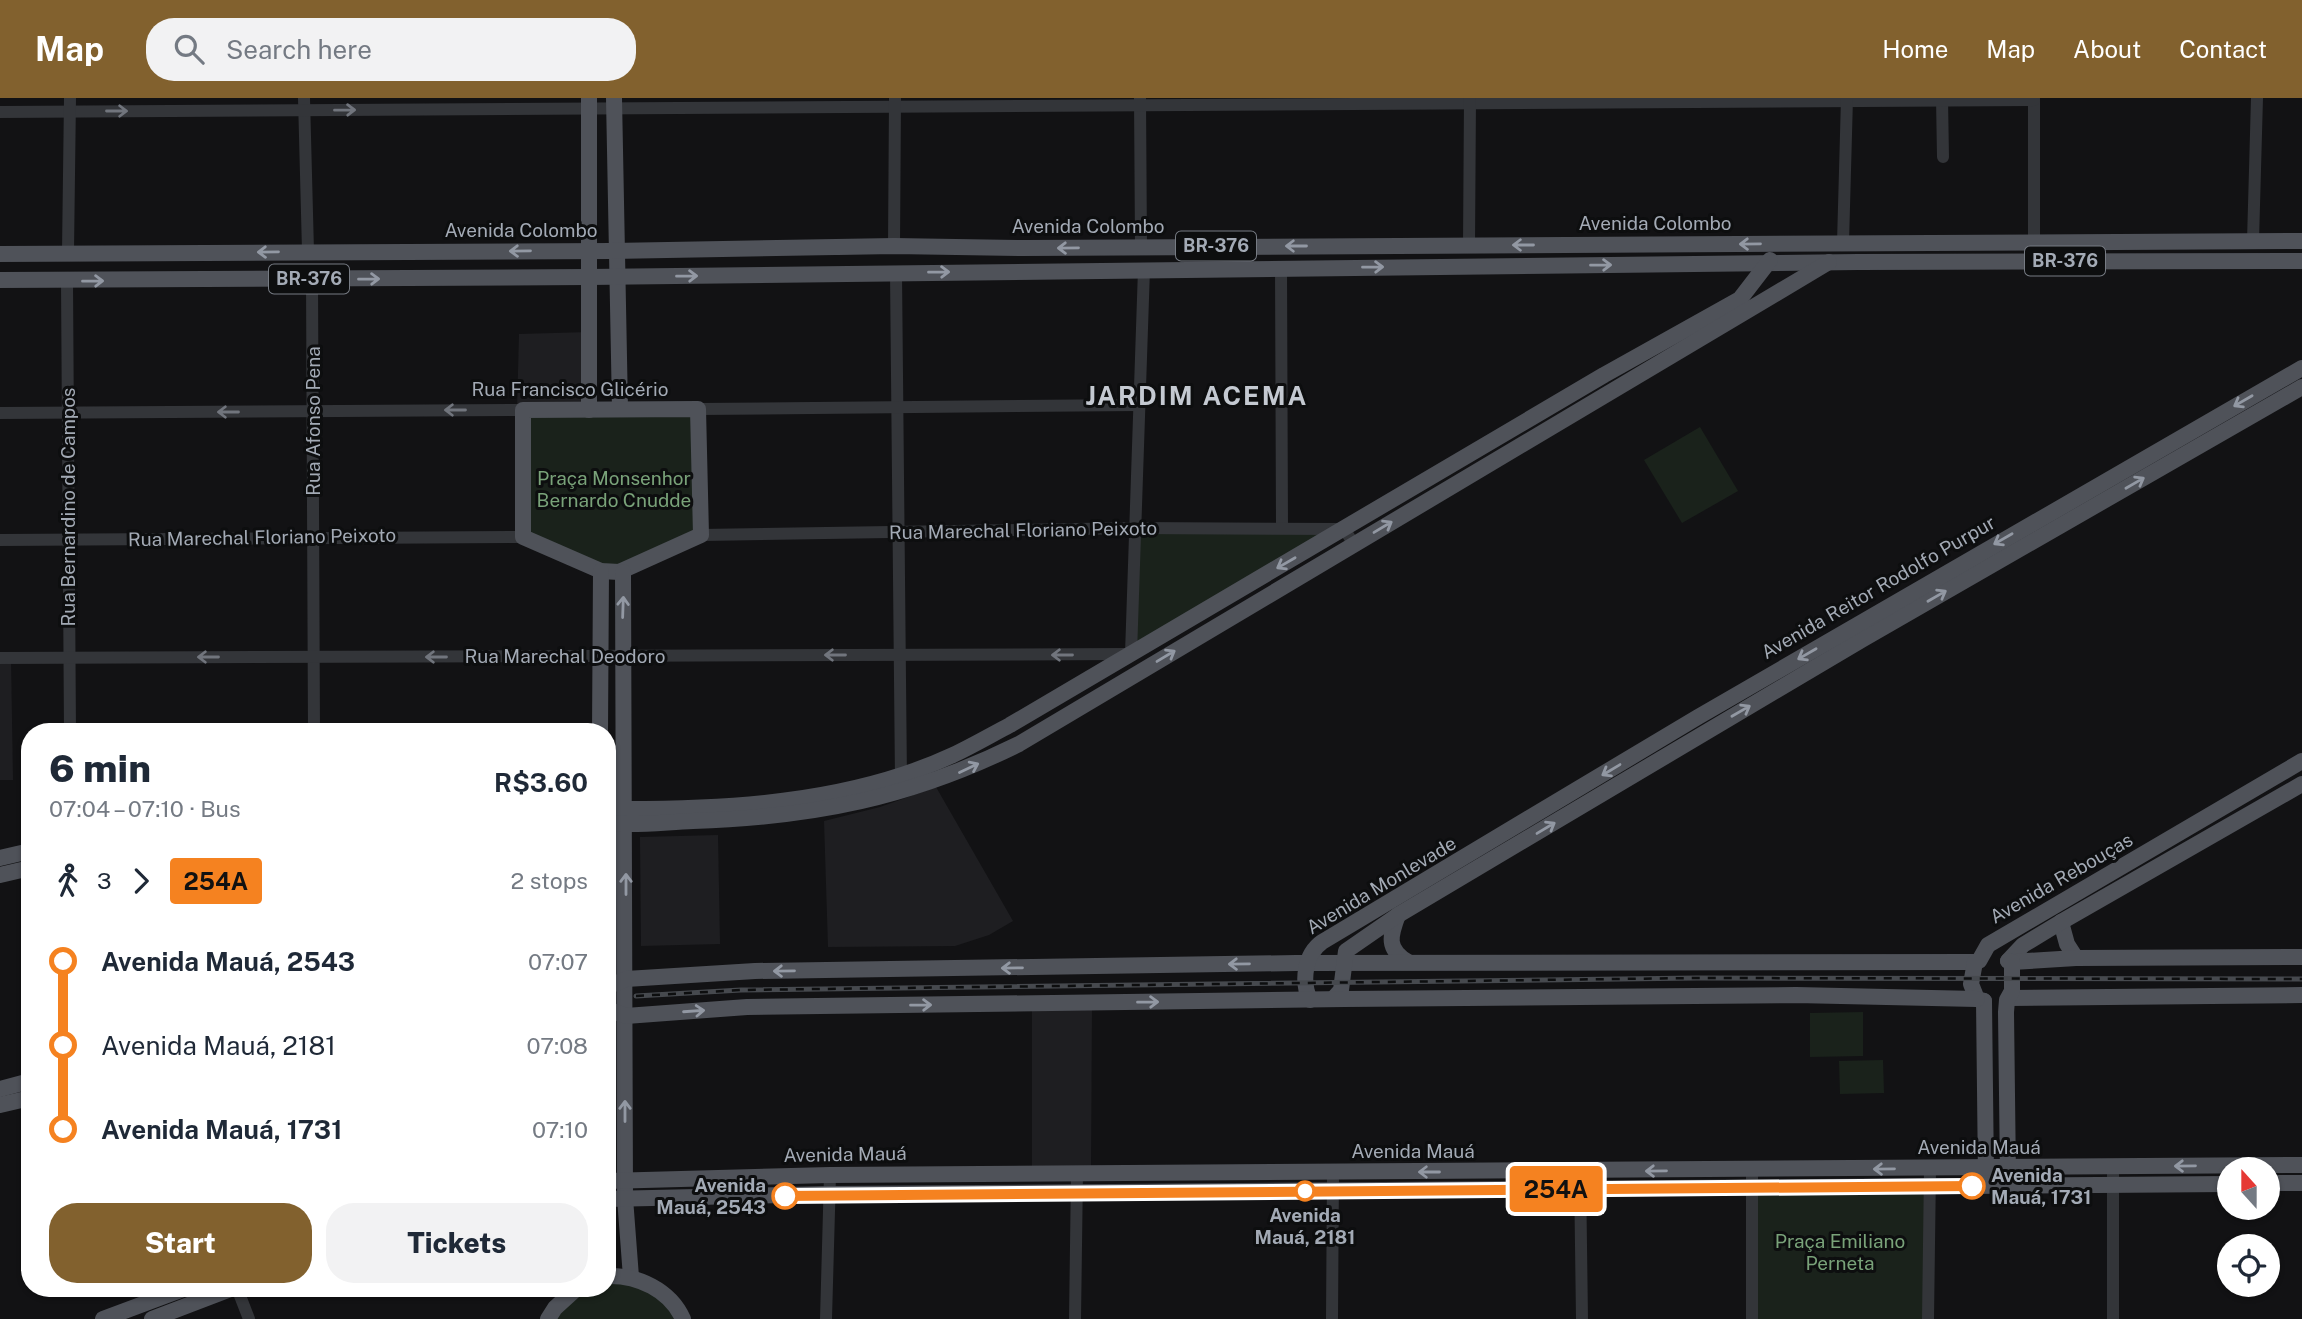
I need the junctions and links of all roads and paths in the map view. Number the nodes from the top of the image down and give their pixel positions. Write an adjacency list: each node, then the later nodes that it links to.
1 (2257, 98): 15 (street)
2 (1847, 99): 3 (street); 5 (street); 17 (street)
3 (1942, 99): 4 (street); 13 (street)
4 (2034, 99): 18 (street)
5 (1470, 100): 6 (street); 19 (street)
6 (1140, 101): 9 (street); 23 (street)
7 (589, 103): 8 (street); 11 (street, one-way to 7); 26 (main road)
8 (614, 103): 9 (street); 29 (main road)
9 (895, 103): 21 (street)
10 (69, 104): 11 (street, one-way to 11); 12 (street); 27 (street)
11 (304, 104): 28 (street)
12 (0, 112)
13 (1943, 157)
14 (2177, 241): 15 (main road, Avenida Colombo / BR-376); 18 (main road, Avenida Colombo / BR-376); 32 (main road)
15 (2253, 241): 16 (main road, Avenida Colombo / BR-376)
16 (2302, 241)
17 (1843, 243): 18 (main road, Avenida Colombo / BR-376); 20 (main road, Avenida Colombo / BR-376, one-way to 20); 34 (main road); 35 (main road)
18 (2034, 243)
19 (1469, 245): 20 (main road, Avenida Colombo / BR-376, one-way to 19); 22 (main road, Avenida Colombo / BR-376)
20 (1659, 245): 36 (main road)
21 (894, 246): 24 (main road, Avenida Colombo / BR-376); 29 (main road, Avenida Colombo / BR-376)
22 (1330, 246): 23 (main road, Avenida Colombo / BR-376, one-way to 23); 38 (main road)
23 (1141, 247): 25 (main road, Avenida Colombo / BR-376, one-way to 25)
24 (1006, 248): 25 (main road, Avenida Colombo / BR-376); 40 (main road)
25 (1024, 248): 41 (main road)
26 (589, 250): 28 (main road, Avenida Colombo / BR-376, one-way to 28); 29 (main road, Avenida Colombo / BR-376); 44 (main road)
27 (68, 251): 30 (main road, Avenida Colombo / BR-376); 31 (main road, Avenida Colombo / BR-376)
28 (308, 251): 30 (main road, Avenida Colombo / BR-376, one-way to 30)
29 (618, 251): 43 (main road)
30 (228, 252): 45 (main road)
31 (0, 254)
32 (2149, 261): 33 (main road, BR-376); 34 (main road, BR-376)
33 (2302, 261)
34 (1829, 262): 35 (main road, BR-376); 52 (main road)
35 (1764, 264): 36 (main road, BR-376); 50 (main road)
36 (1629, 265): 38 (main road, BR-376, one-way to 36)
37 (1281, 268): 38 (main road, BR-376); 39 (main road, BR-376); 67 (street)
38 (1312, 268)
39 (1144, 269): 41 (main road, BR-376); 53 (street)
40 (1002, 270): 41 (main road, BR-376); 42 (main road, BR-376, one-way to 40)
41 (1020, 270)
42 (896, 273): 43 (main road, BR-376, one-way to 42); 54 (street)
43 (619, 276): 44 (main road, BR-376); 55 (main road)
44 (589, 277): 46 (main road, BR-376, one-way to 44); 58 (main road)
45 (209, 279): 46 (main road, BR-376); 48 (main road, BR-376, one-way to 45)
46 (312, 279): 59 (street, Rua Afonso Pena)
47 (0, 280): 48 (main road, BR-376)
48 (67, 282): 61 (street, Rua Bernardino de Campos)
49 (2302, 368): 62 (main road, Avenida Reitor Rodolfo Purpur, one-way to 62)
50 (1592, 382): 52 (main road); 68 (main road)
51 (2302, 387): 63 (main road, Avenida Reitor Rodolfo Purpur)
52 (1601, 398): 76 (main road, one-way to 52)
53 (1139, 405): 54 (street, Rua Francisco Glicério); 66 (street)
54 (897, 406): 56 (street, Rua Francisco Glicério); 69 (street)
55 (620, 409): 56 (main road, Rua Francisco Glicério); 58 (main road, Rua Francisco Glicério)
56 (698, 409): 71 (main road)
57 (523, 410): 58 (main road, Rua Francisco Glicério); 59 (street, Rua Francisco Glicério, one-way to 59); 73 (main road)
58 (589, 410)
59 (313, 411): 61 (street, Rua Francisco Glicério, one-way to 61); 72 (street, Rua Afonso Pena)
60 (0, 413): 61 (street, Rua Francisco Glicério)
61 (68, 413): 74 (street, Rua Bernardino de Campos)
62 (2211, 419): 63 (main road); 64 (main road, Avenida Reitor Rodolfo Purpur)
63 (2219, 435): 64 (main road, Avenida Reitor Rodolfo Purpur, one-way to 63)
64 (2084, 502): 65 (main road, Avenida Reitor Rodolfo Purpur); 70 (main road, Avenida Reitor Rodolfo Purpur)
65 (2039, 518): 70 (main road); 77 (main road, Avenida Reitor Rodolfo Purpur, one-way to 77)
66 (1135, 528): 67 (street, Rua Marechal Floriano Peixoto); 69 (street, Rua Marechal Floriano Peixoto); 80 (street)
67 (1282, 528): 68 (street, Rua Marechal Floriano Peixoto)
68 (1345, 529): 76 (street); 80 (main road, one-way to 80)
69 (898, 532): 71 (street, Rua Marechal Floriano Peixoto); 81 (street)
70 (2048, 533): 77 (main road, Avenida Reitor Rodolfo Purpur)
71 (701, 535): 79 (main road)
72 (314, 536): 73 (street, Rua Marechal Floriano Peixoto); 74 (street, Rua Marechal Floriano Peixoto); 84 (street, Rua Afonso Pena)
73 (523, 537): 78 (main road)
74 (69, 539): 75 (street, Rua Marechal Floriano Peixoto); 86 (street, Rua Bernardino de Campos)
75 (0, 540)
76 (1354, 544): 87 (main road, one-way to 76)
77 (1985, 559): 102 (main road, Avenida Reitor Rodolfo Purpur)
78 (601, 570): 79 (main road); 82 (main road)
79 (624, 572): 83 (main road, one-way to 79)
80 (1130, 654): 81 (street, Rua Marechal Deodoro, one-way to 81); 87 (street); 92 (main road)
81 (899, 655): 83 (street, Rua Marechal Deodoro, one-way to 83); 92 (street)
82 (600, 656): 83 (street, Rua Marechal Deodoro); 84 (street, Rua Marechal Deodoro, one-way to 84); 90 (main road)
83 (622, 656): 99 (main road)
84 (314, 657): 86 (street, Rua Marechal Deodoro, one-way to 86); 89 (street, Rua Afonso Pena)
85 (0, 658): 86 (street, Rua Marechal Deodoro)
86 (69, 658): 88 (street, Rua Bernardino de Campos)
87 (1141, 671): 95 (main road, one-way to 87)
88 (70, 723)
89 (314, 723)
90 (600, 723)
91 (2302, 761): 94 (main road, Avenida Rebouças)
92 (899, 775): 95 (street); 98 (main road)
93 (2302, 784): 96 (main road, Avenida Rebouças)
94 (2254, 789): 96 (main road); 111 (main road, Avenida Rebouças)
95 (905, 791): 98 (main road)
96 (2264, 806): 107 (main road, Avenida Rebouças)
97 (616, 812): 99 (main road)
98 (725, 813): 99 (main road)
99 (626, 816): 100 (main road); 115 (main road, one-way to 99)
100 (616, 819)
101 (21, 853): 103 (main road)
102 (1483, 856): 106 (main road, Avenida Monlevade); 113 (main road, Avenida Monlevade)
103 (0, 858)
104 (21, 870): 105 (main road)
105 (0, 874)
106 (1398, 915): 110 (main road); 114 (main road, Avenida Monlevade)
107 (2061, 922): 109 (main road); 112 (main road, Avenida Rebouças)
108 (2302, 957): 109 (main road)
109 (2076, 958): 112 (main road)
110 (1408, 962): 111 (main road); 114 (main road)
111 (1975, 963): 112 (main road); 121 (main road)
112 (2011, 964): 120 (main road)
113 (1307, 968): 114 (main road); 115 (main road, one-way to 115); 119 (main road)
114 (1344, 968): 117 (main road)
115 (626, 979): 116 (main road); 123 (main road)
116 (616, 983)
117 (1337, 995): 119 (main road); 121 (main road)
118 (2302, 995): 120 (main road)
119 (1309, 996): 123 (main road, one-way to 119)
120 (2010, 996): 121 (main road); 125 (main road)
121 (1979, 998): 126 (main road)
122 (616, 1012): 123 (main road)
123 (626, 1016): 141 (main road, one-way to 123)
124 (21, 1083): 127 (main road)
125 (2007, 1084): 126 (main road); 133 (main road)
126 (1985, 1085): 132 (main road)
127 (0, 1088)
128 (21, 1100): 129 (main road)
129 (0, 1105)
130 (2302, 1165): 131 (main road, Avenida Mauá, one-way to 131)
131 (2113, 1167): 133 (main road, Avenida Mauá); 148 (street)
132 (1986, 1168): 133 (main road, Avenida Mauá); 134 (main road, Avenida Mauá); 146 (main road)
133 (2007, 1168): 147 (main road)
134 (1930, 1169): 139 (main road, Avenida Mauá, one-way to 139); 145 (street)
135 (1333, 1172): 136 (main road, Avenida Mauá, one-way to 135); 137 (main road, Avenida Mauá); 150 (street)
136 (1580, 1172): 139 (main road, Avenida Mauá, one-way to 136); 149 (street)
137 (1077, 1173): 138 (main road, Avenida Mauá); 151 (street)
138 (830, 1175): 141 (main road, Avenida Mauá); 152 (street)
139 (1751, 1178): 145 (main road, Avenida Mauá); 149 (main road, Avenida Mauá); 170 (street)
140 (616, 1180): 141 (main road, Avenida Mauá)
141 (625, 1180): 154 (main road)
142 (2280, 1183): 143 (main road)
143 (2302, 1183)
144 (2217, 1184): 148 (main road, Avenida Mauá)
145 (1930, 1185): 146 (main road, Avenida Mauá); 171 (street)
146 (1986, 1185): 147 (main road, Avenida Mauá)
147 (2008, 1185): 148 (main road, Avenida Mauá)
148 (2113, 1185): 172 (street)
149 (1579, 1189): 150 (main road, Avenida Mauá); 169 (street)
150 (1333, 1191): 151 (main road, Avenida Mauá); 168 (street)
151 (1076, 1193): 152 (main road, Avenida Mauá); 167 (street)
152 (829, 1194): 154 (main road, Avenida Mauá); 166 (street)
153 (616, 1198): 154 (main road, Avenida Mauá)
154 (625, 1198): 156 (main road)
155 (616, 1276): 156 (main road)
156 (631, 1277): 165 (main road)
157 (162, 1297): 161 (main road)
158 (211, 1297): 162 (main road)
159 (239, 1297): 163 (street)
160 (567, 1297): 164 (main road)
161 (103, 1319)
162 (152, 1319)
163 (249, 1319)
164 (548, 1319)
165 (683, 1319)
166 (826, 1319)
167 (1075, 1319)
168 (1332, 1319)
169 (1582, 1319)
170 (1752, 1319)
171 (1928, 1319)
172 (2113, 1319)

